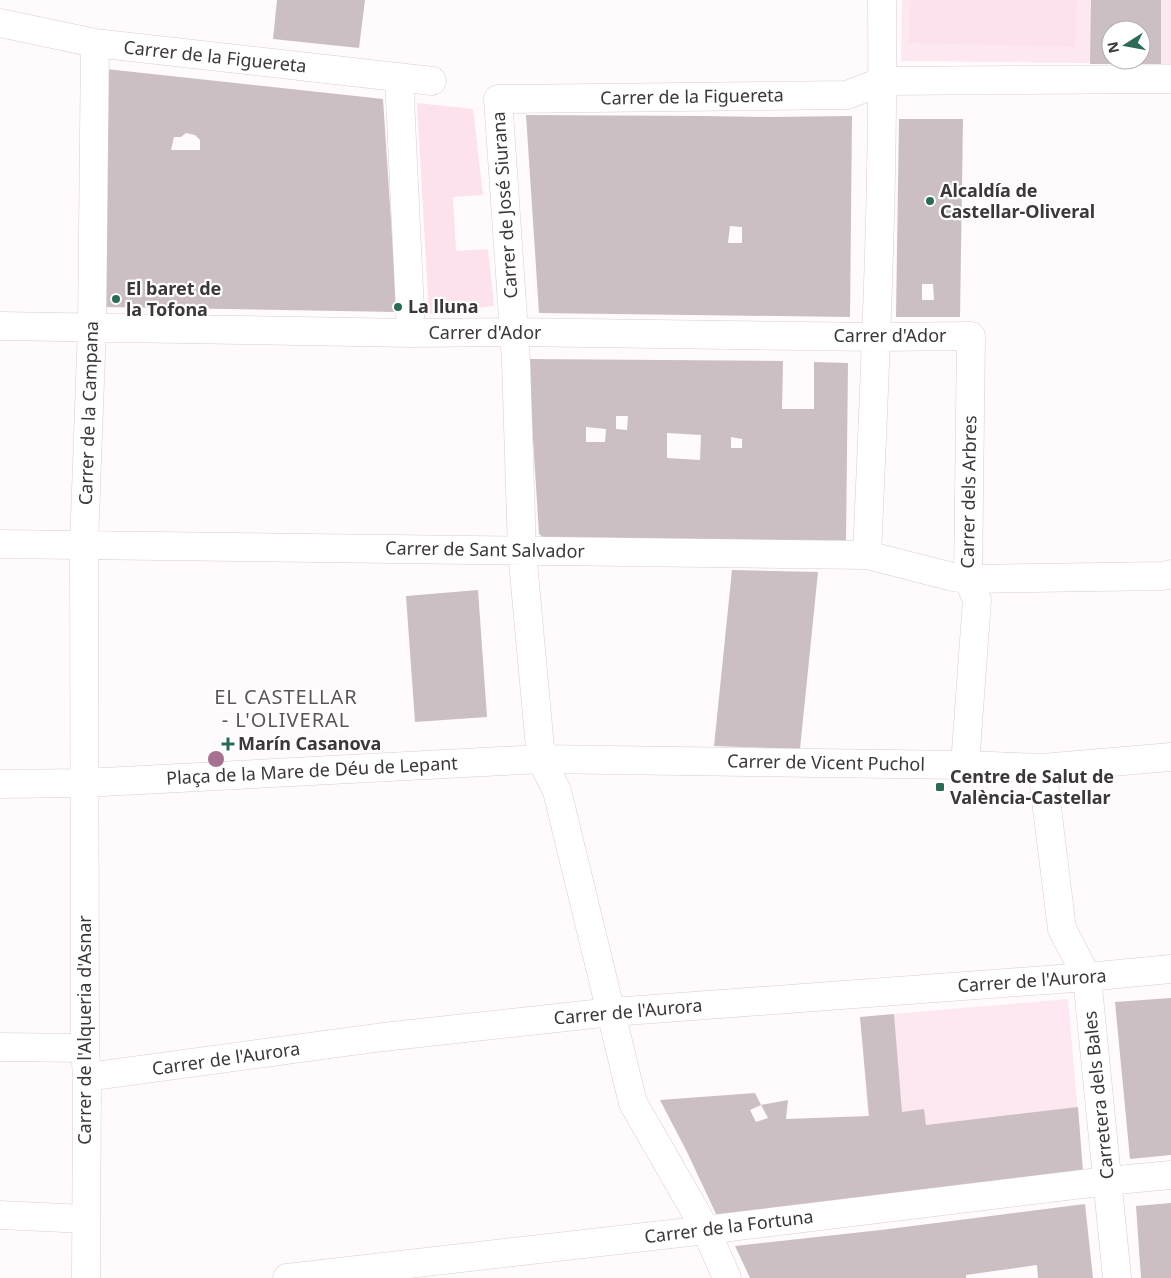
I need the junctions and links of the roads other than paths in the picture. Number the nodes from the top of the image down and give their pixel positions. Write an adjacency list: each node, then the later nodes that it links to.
1 (882, 0): 7 (street)
2 (0, 23): 3 (street, Carrer de la Figuereta)
3 (95, 44): 4 (street, Carrer de la Figuereta); 10 (street, Carrer de la Campana)
4 (399, 77): 6 (street, Carrer de la Figuereta); 12 (street)
5 (1171, 79): 7 (street, Carrer de la Figuereta)
6 (432, 81)
7 (883, 81): 8 (street, Carrer de la Figuereta); 14 (street)
8 (498, 99): 11 (street, Carrer de José Siurana)
9 (0, 326): 10 (street, Carrer d'Ador)
10 (92, 327): 12 (street, Carrer d'Ador); 16 (street, Carrer de la Campana)
11 (514, 332): 12 (street, Carrer d'Ador); 14 (street, Carrer d'Ador); 17 (street, Carrer de José Siurana)
12 (411, 333)
13 (971, 336): 14 (street, Carrer d'Ador); 20 (street, Carrer dels Arbres)
14 (876, 337): 18 (street)
15 (0, 544): 16 (street, Carrer de Sant Salvador)
16 (84, 544): 17 (street, Carrer de Sant Salvador); 25 (street, Carrer de la Campana)
17 (522, 551): 18 (street, Carrer de Sant Salvador); 22 (street, Carrer de José Siurana)
18 (867, 555): 20 (street, Carrer de Sant Salvador)
19 (1171, 574): 20 (street, Carrer de Sant Salvador)
20 (968, 579): 23 (street, Carrer dels Arbres)
21 (1171, 757): 24 (street, Carrer de Vicent Puchol)
22 (541, 759): 23 (street, Carrer de Vicent Puchol); 25 (street, Plaça de la Mare de Déu de Lepant); 29 (street)
23 (965, 765): 24 (street, Carrer de Vicent Puchol)
24 (1042, 768): 28 (street, Carretera dels Bales)
25 (84, 783): 26 (street, Plaça de la Mare de Déu de Lepant); 31 (street, Carrer de l'Alqueria d'Asnar)
26 (0, 784)
27 (1171, 969): 28 (street, Carrer de l'Aurora)
28 (1087, 977): 29 (street, Carrer de l'Aurora); 34 (street, Carretera dels Bales)
29 (612, 1012): 32 (street, Carrer de l'Aurora); 37 (street)
30 (0, 1047): 31 (street)
31 (85, 1048): 32 (street, Carrer de l'Alqueria d'Asnar)
32 (87, 1077): 36 (street, Carrer de l'Alqueria d'Asnar)
33 (1171, 1175): 34 (street, Carrer de la Fortuna)
34 (1107, 1181): 37 (street, Carrer de la Fortuna); 41 (street, Carretera dels Bales)
35 (0, 1215): 36 (street)
36 (85, 1220): 38 (street, Carrer de l'Alqueria d'Asnar)
37 (706, 1230): 39 (street, Carrer de la Fortuna); 40 (street)
38 (86, 1278)
39 (287, 1278)
40 (727, 1278)
41 (1117, 1278)

